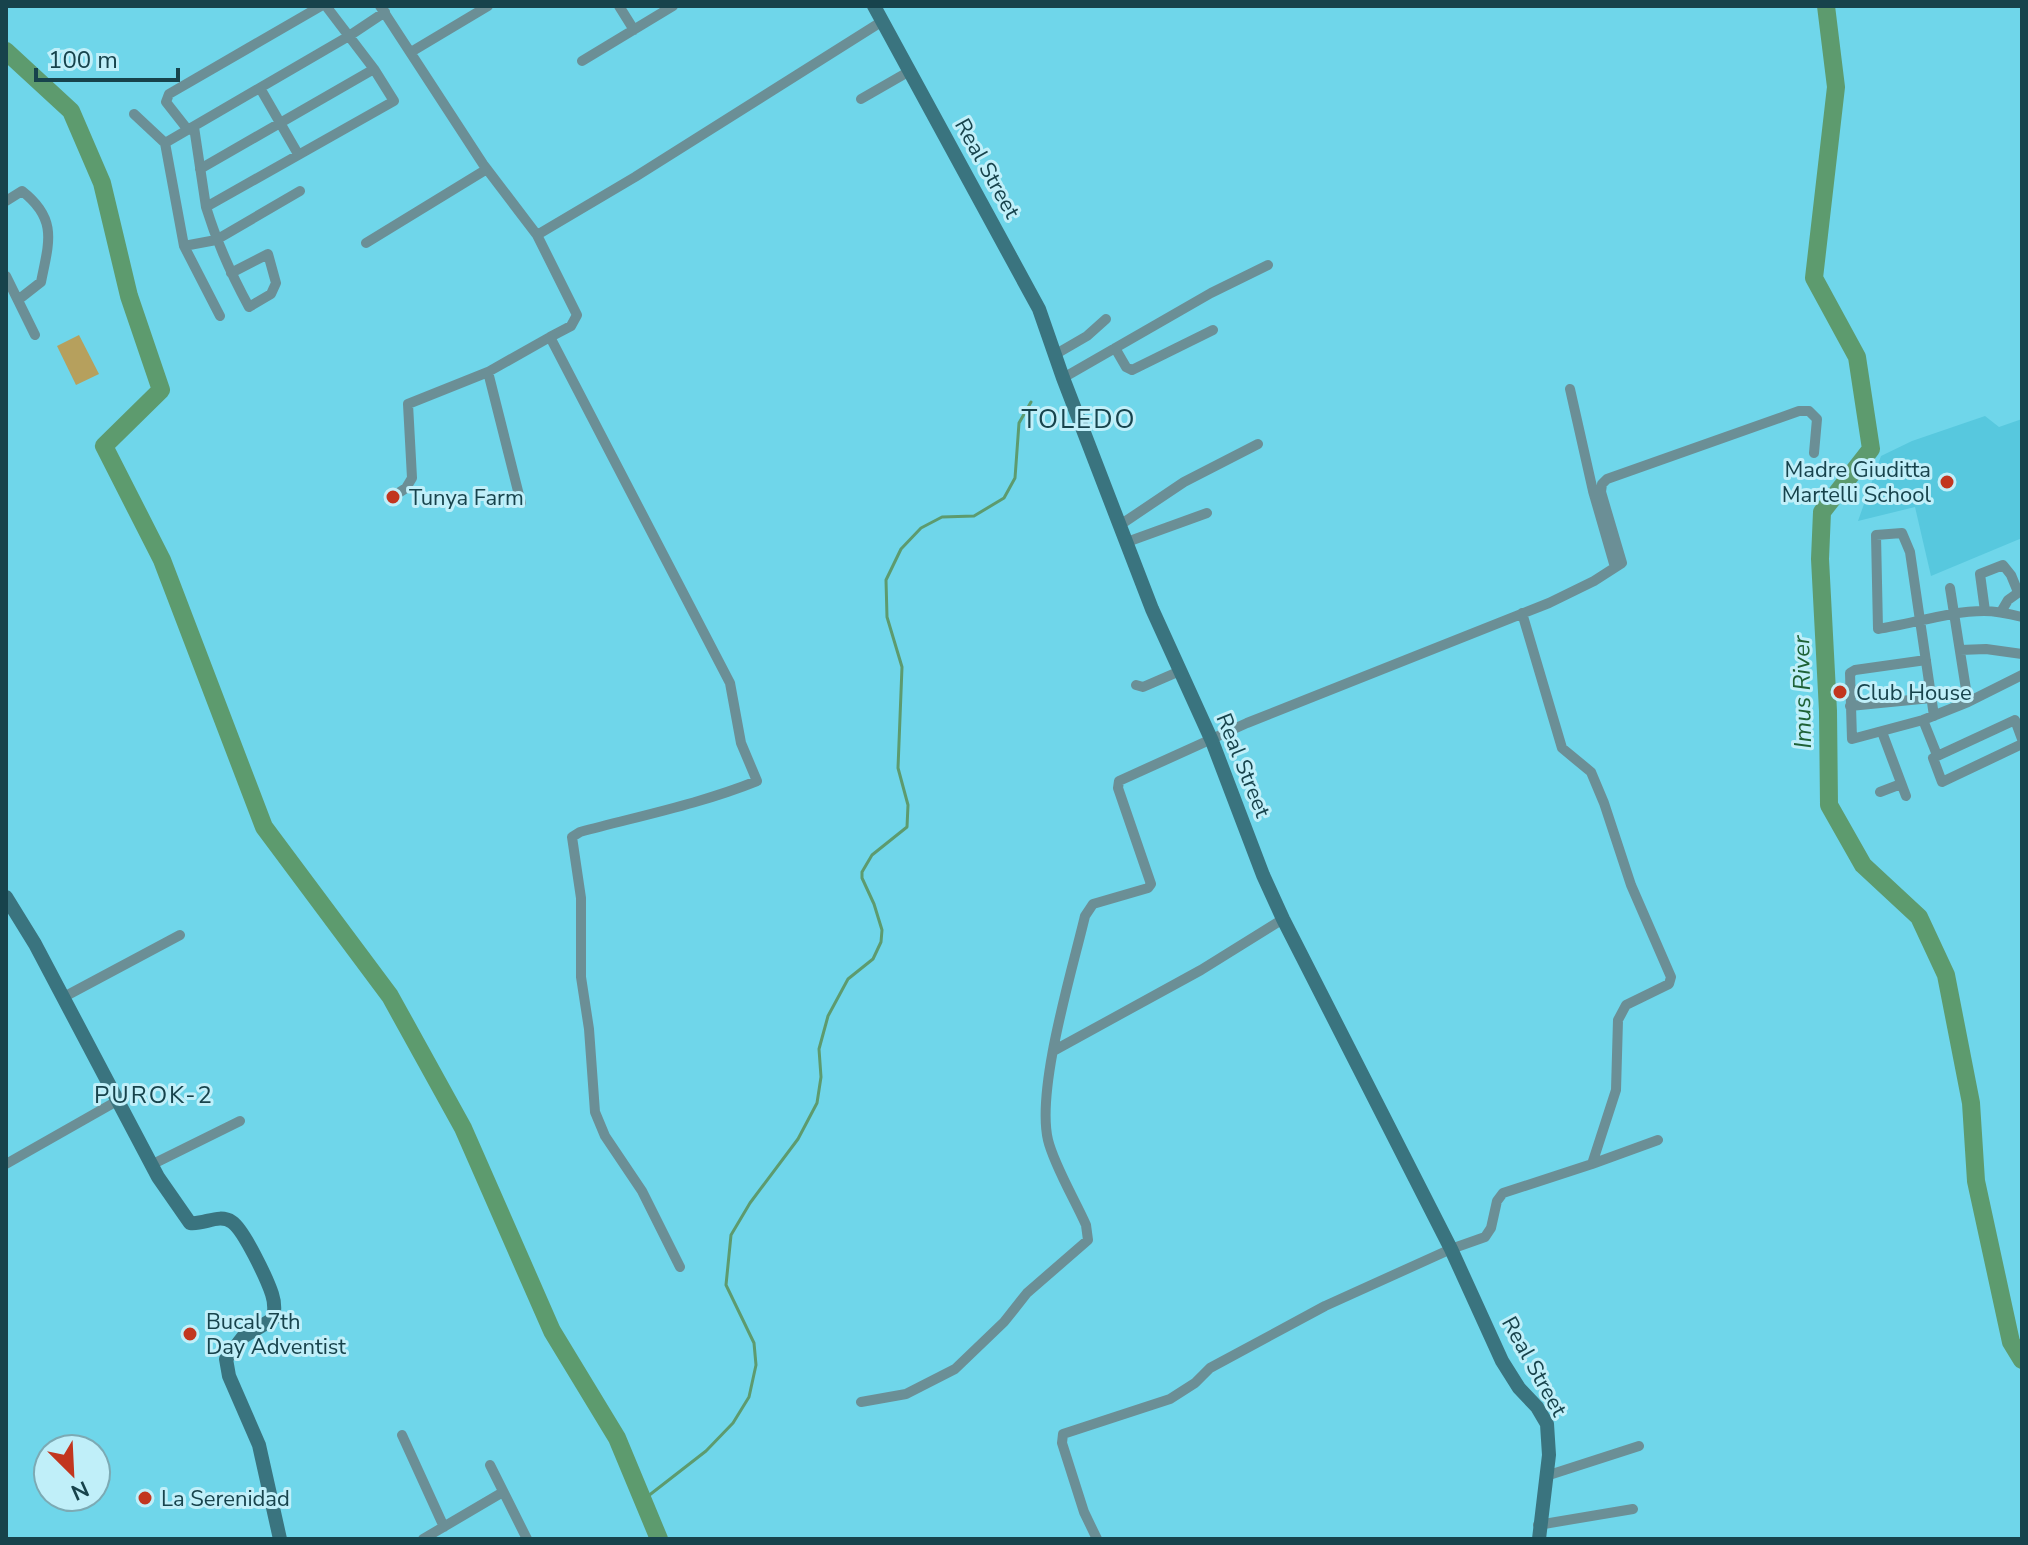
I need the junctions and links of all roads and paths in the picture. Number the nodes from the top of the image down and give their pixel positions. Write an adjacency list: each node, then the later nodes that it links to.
1 (324, 6): 9 (street); 18 (street)
2 (488, 6): 10 (street)
3 (619, 6): 8 (street)
4 (673, 6): 8 (street)
5 (874, 6): 7 (street, Real Street)
6 (382, 9): 9 (street); 10 (street)
7 (881, 22): 13 (street, Real Street); 26 (street)
8 (634, 30): 11 (street)
9 (349, 36): 12 (street); 14 (street)
10 (411, 52): 22 (street)
11 (582, 61)
12 (374, 69): 17 (street); 20 (street)
13 (908, 72): 15 (street); 40 (street, Real Street)
14 (260, 88): 17 (street); 18 (street)
15 (861, 99)
16 (134, 114): 19 (street)
17 (279, 122): 20 (street); 21 (street)
18 (191, 129): 19 (street); 21 (street)
19 (165, 143): 29 (street)
20 (298, 154): 25 (street)
21 (200, 169): 25 (street)
22 (487, 169): 26 (street); 28 (street)
23 (300, 191): 27 (street)
24 (6, 201): 33 (street)
25 (206, 207): 27 (street)
26 (537, 235): 38 (street)
27 (216, 240): 29 (street); 31 (street)
28 (366, 243)
29 (184, 246): 34 (street)
30 (1268, 265): 39 (street)
31 (231, 273): 31 (street)
32 (6, 276): 33 (street)
33 (18, 300): 37 (street)
34 (220, 316)
35 (1106, 319): 40 (street)
36 (1213, 330): 39 (street)
37 (35, 335)
38 (550, 337): 41 (street); 87 (street)
39 (1115, 348): 42 (street)
40 (1056, 354): 42 (street, Real Street)
41 (488, 372): 46 (street); 47 (street)
42 (1063, 378): 49 (street, Real Street)
43 (1570, 389): 51 (street)
44 (1258, 444): 49 (street)
45 (1814, 453): 51 (street)
46 (394, 496)
47 (521, 503)
48 (1207, 513): 50 (street)
49 (1120, 525): 50 (street, Real Street)
50 (1127, 542): 63 (street, Real Street)
51 (1615, 567): 56 (street)
52 (1950, 588): 57 (street)
53 (2020, 591): 54 (street); 55 (street)
54 (1985, 611): 55 (street); 57 (street)
55 (2001, 612): 58 (street)
56 (1522, 613): 71 (street); 84 (street)
57 (1954, 614): 59 (street); 60 (street)
58 (2022, 617)
59 (1921, 622): 59 (street); 62 (street)
60 (1960, 650): 61 (street); 67 (street)
61 (2022, 654)
62 (1926, 660): 66 (street); 68 (street)
63 (1180, 671): 65 (street); 71 (street, Real Street)
64 (2022, 675): 67 (street)
65 (1136, 685)
66 (1931, 698): 68 (street); 69 (street)
67 (1968, 702): 69 (street)
68 (1850, 706): 70 (street)
69 (1928, 718): 70 (street); 73 (street)
70 (1882, 732): 74 (street)
71 (1212, 741): 76 (street, Real Street); 79 (street)
72 (2022, 742): 73 (street); 73 (street)
73 (1937, 755)
74 (1880, 792)
75 (6, 897): 78 (street)
76 (1283, 919): 79 (street); 86 (street, Real Street)
77 (180, 935): 78 (street)
78 (62, 998): 80 (street)
79 (1055, 1050): 88 (street)
80 (117, 1101): 83 (street); 85 (street)
81 (240, 1121): 85 (street)
82 (1658, 1140): 84 (street)
83 (6, 1164)
84 (1592, 1164): 86 (street)
85 (151, 1165): 97 (street)
86 (1451, 1249): 92 (street, Real Street); 100 (street)
87 (680, 1267)
88 (861, 1402)
89 (402, 1435): 95 (street)
90 (1639, 1446): 92 (street)
91 (490, 1465): 93 (street)
92 (1546, 1476): 96 (street, Real Street)
93 (503, 1492): 95 (street); 99 (street)
94 (1633, 1509): 96 (street)
95 (444, 1527): 98 (street)
96 (1538, 1532)
97 (280, 1539)
98 (423, 1539)
99 (527, 1539)
100 (1097, 1539)

